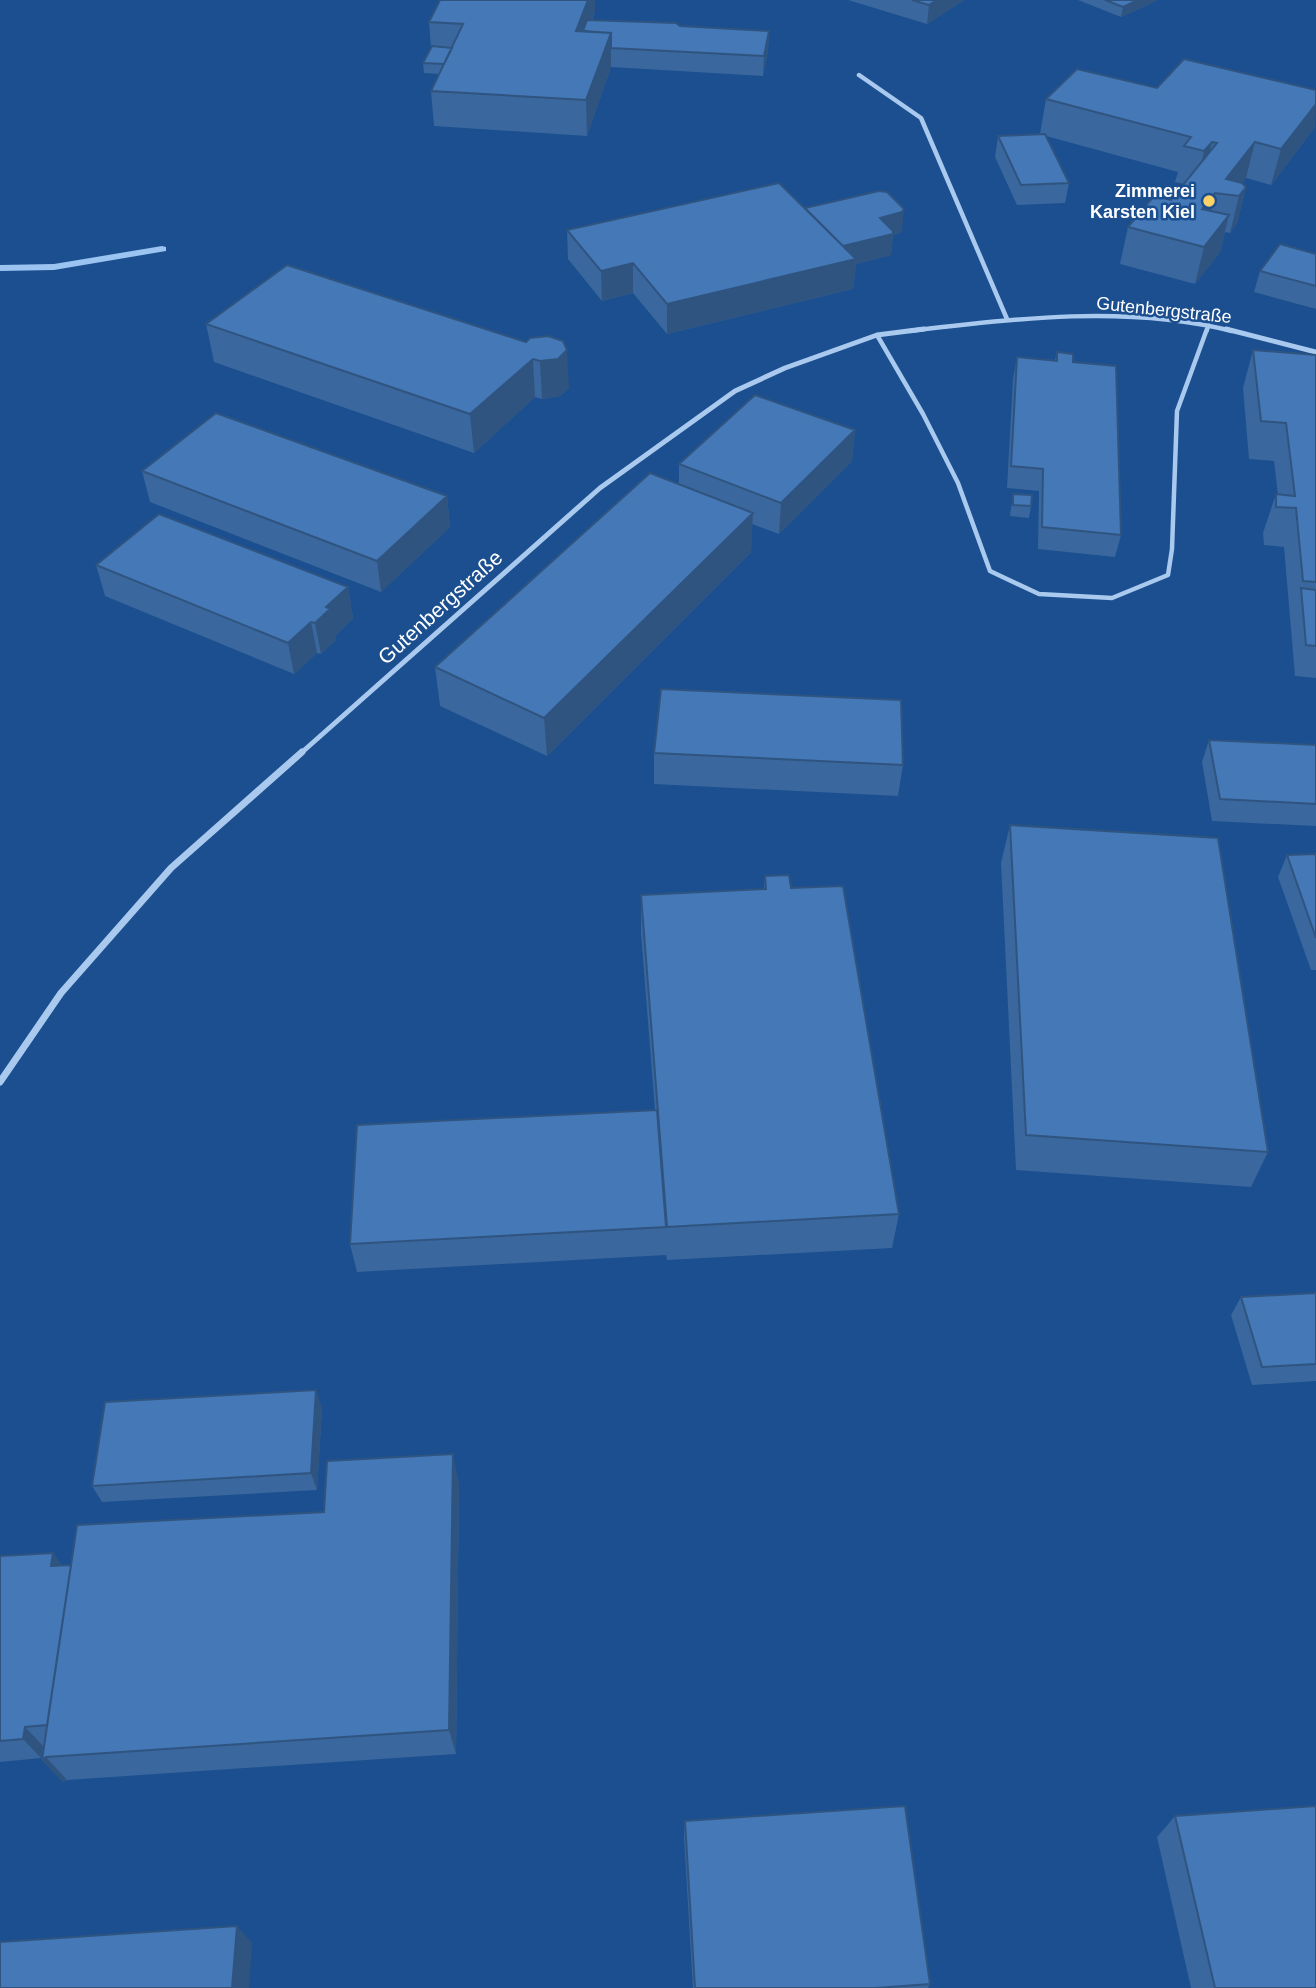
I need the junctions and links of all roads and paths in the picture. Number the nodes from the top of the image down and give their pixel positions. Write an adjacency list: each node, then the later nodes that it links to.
1 (859, 75): 2 (street)
2 (1007, 319): 3 (street, Gutenbergstraße); 4 (street, Gutenbergstraße)
3 (1209, 325): 4 (lane); 5 (street, Gutenbergstraße)
4 (877, 335): 6 (street, Gutenbergstraße)
5 (1316, 352)
6 (0, 1082)

